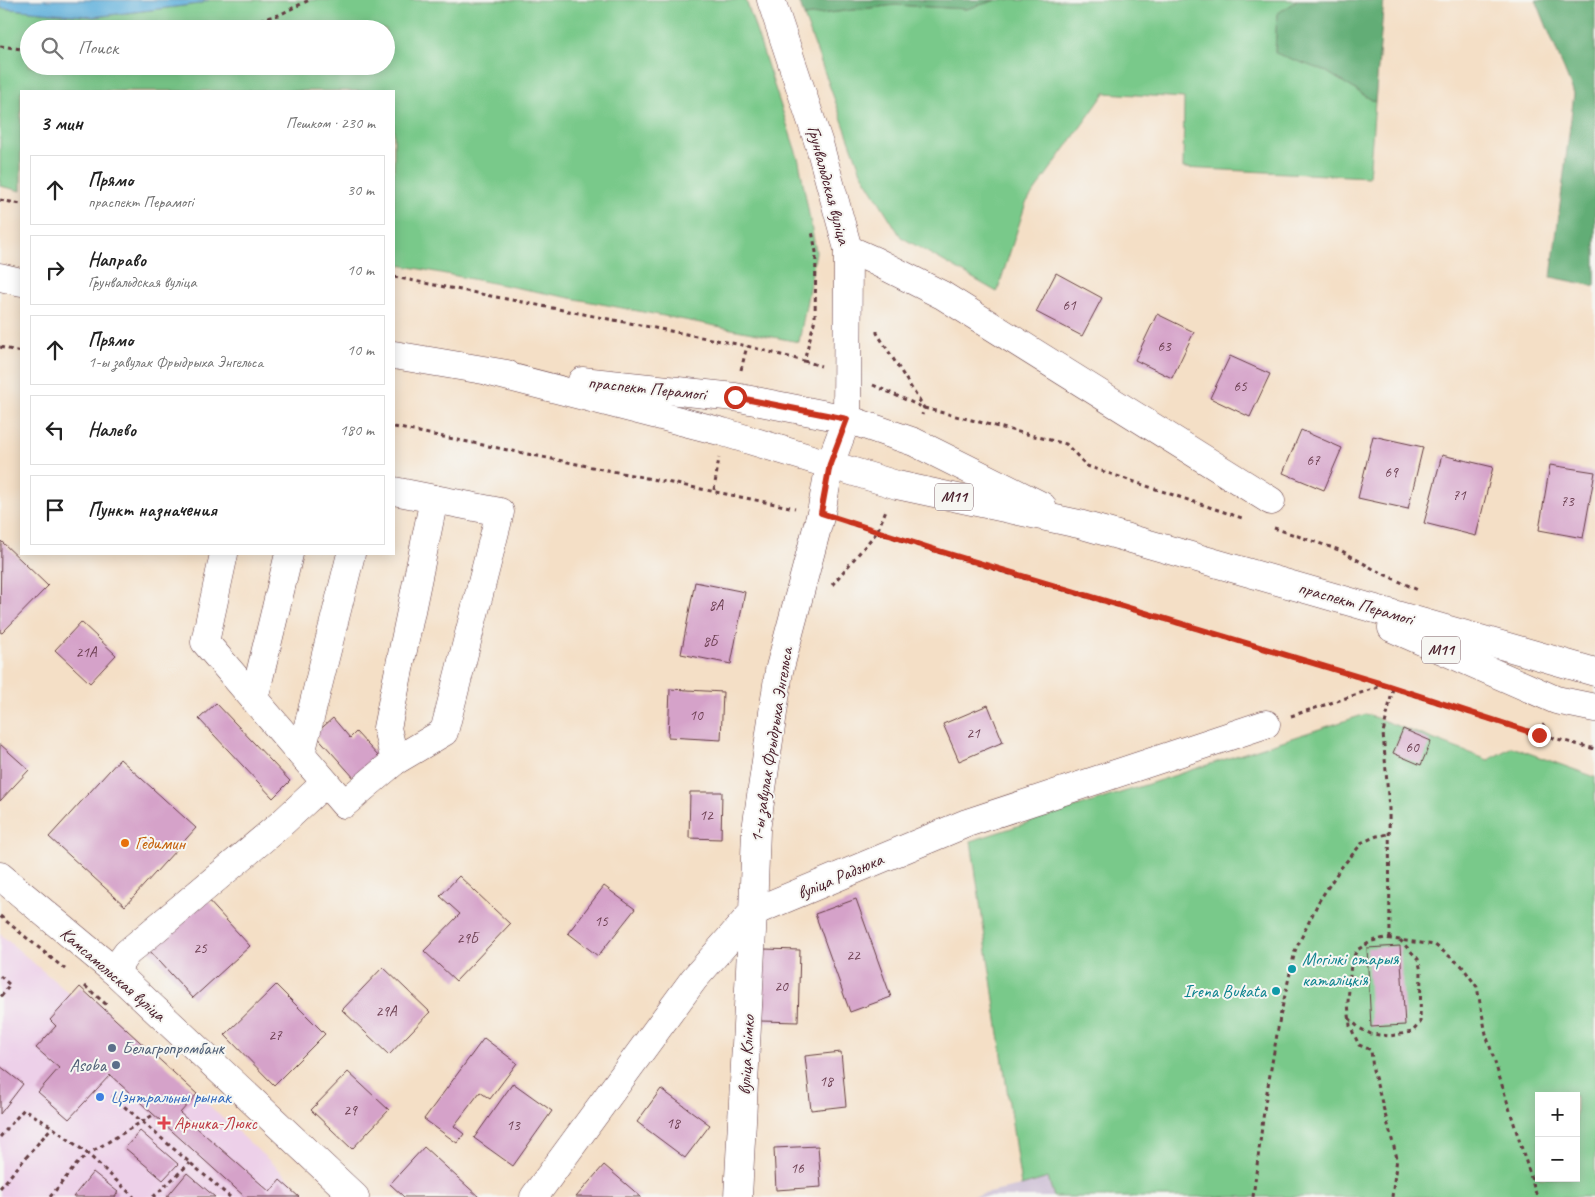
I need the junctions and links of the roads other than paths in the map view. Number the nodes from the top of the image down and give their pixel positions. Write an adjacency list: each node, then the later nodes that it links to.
1 (771, 0): 2 (main road, Грунвальдская вуліца)
2 (848, 249): 7 (main road, Грунвальдская вуліца); 11 (main road)
3 (0, 278): 4 (main road)
4 (20, 282)
5 (395, 355): 6 (main road, праспект Перамогі)
6 (490, 372): 7 (main road, праспект Перамогі); 8 (main road, праспект Перамогі)
7 (847, 419): 8 (main road, Грунвальдская вуліца); 12 (main road, праспект Перамогі / М11)
8 (830, 464): 12 (main road, праспект Перамогі / М11); 25 (main road, 1-ы завулак Фрыдрыха Энгельса)
9 (395, 491): 10 (main road)
10 (434, 499): 22 (main road); 22 (main road)
11 (1269, 513)
12 (1079, 524): 16 (main road, праспект Перамогі / М11)
13 (224, 555): 18 (main road)
14 (289, 555): 18 (main road)
15 (351, 555): 21 (main road)
16 (1290, 584): 17 (main road, праспект Перамогі / М11); 19 (main road, праспект Перамогі / М11)
17 (1595, 672)
18 (254, 699): 21 (main road)
19 (1595, 708)
20 (1266, 724): 25 (main road, вуліца Радзюка)
21 (301, 754): 23 (main road)
22 (395, 761): 23 (main road)
23 (325, 783): 26 (main road)
24 (0, 876): 26 (main road, Камсамольская вуліца)
25 (753, 912): 28 (main road, вуліца Радзюка); 29 (main road, вуліца Клімко)
26 (114, 971): 27 (main road, Камсамольская вуліца)
27 (355, 1197)
28 (534, 1197)
29 (738, 1197)

